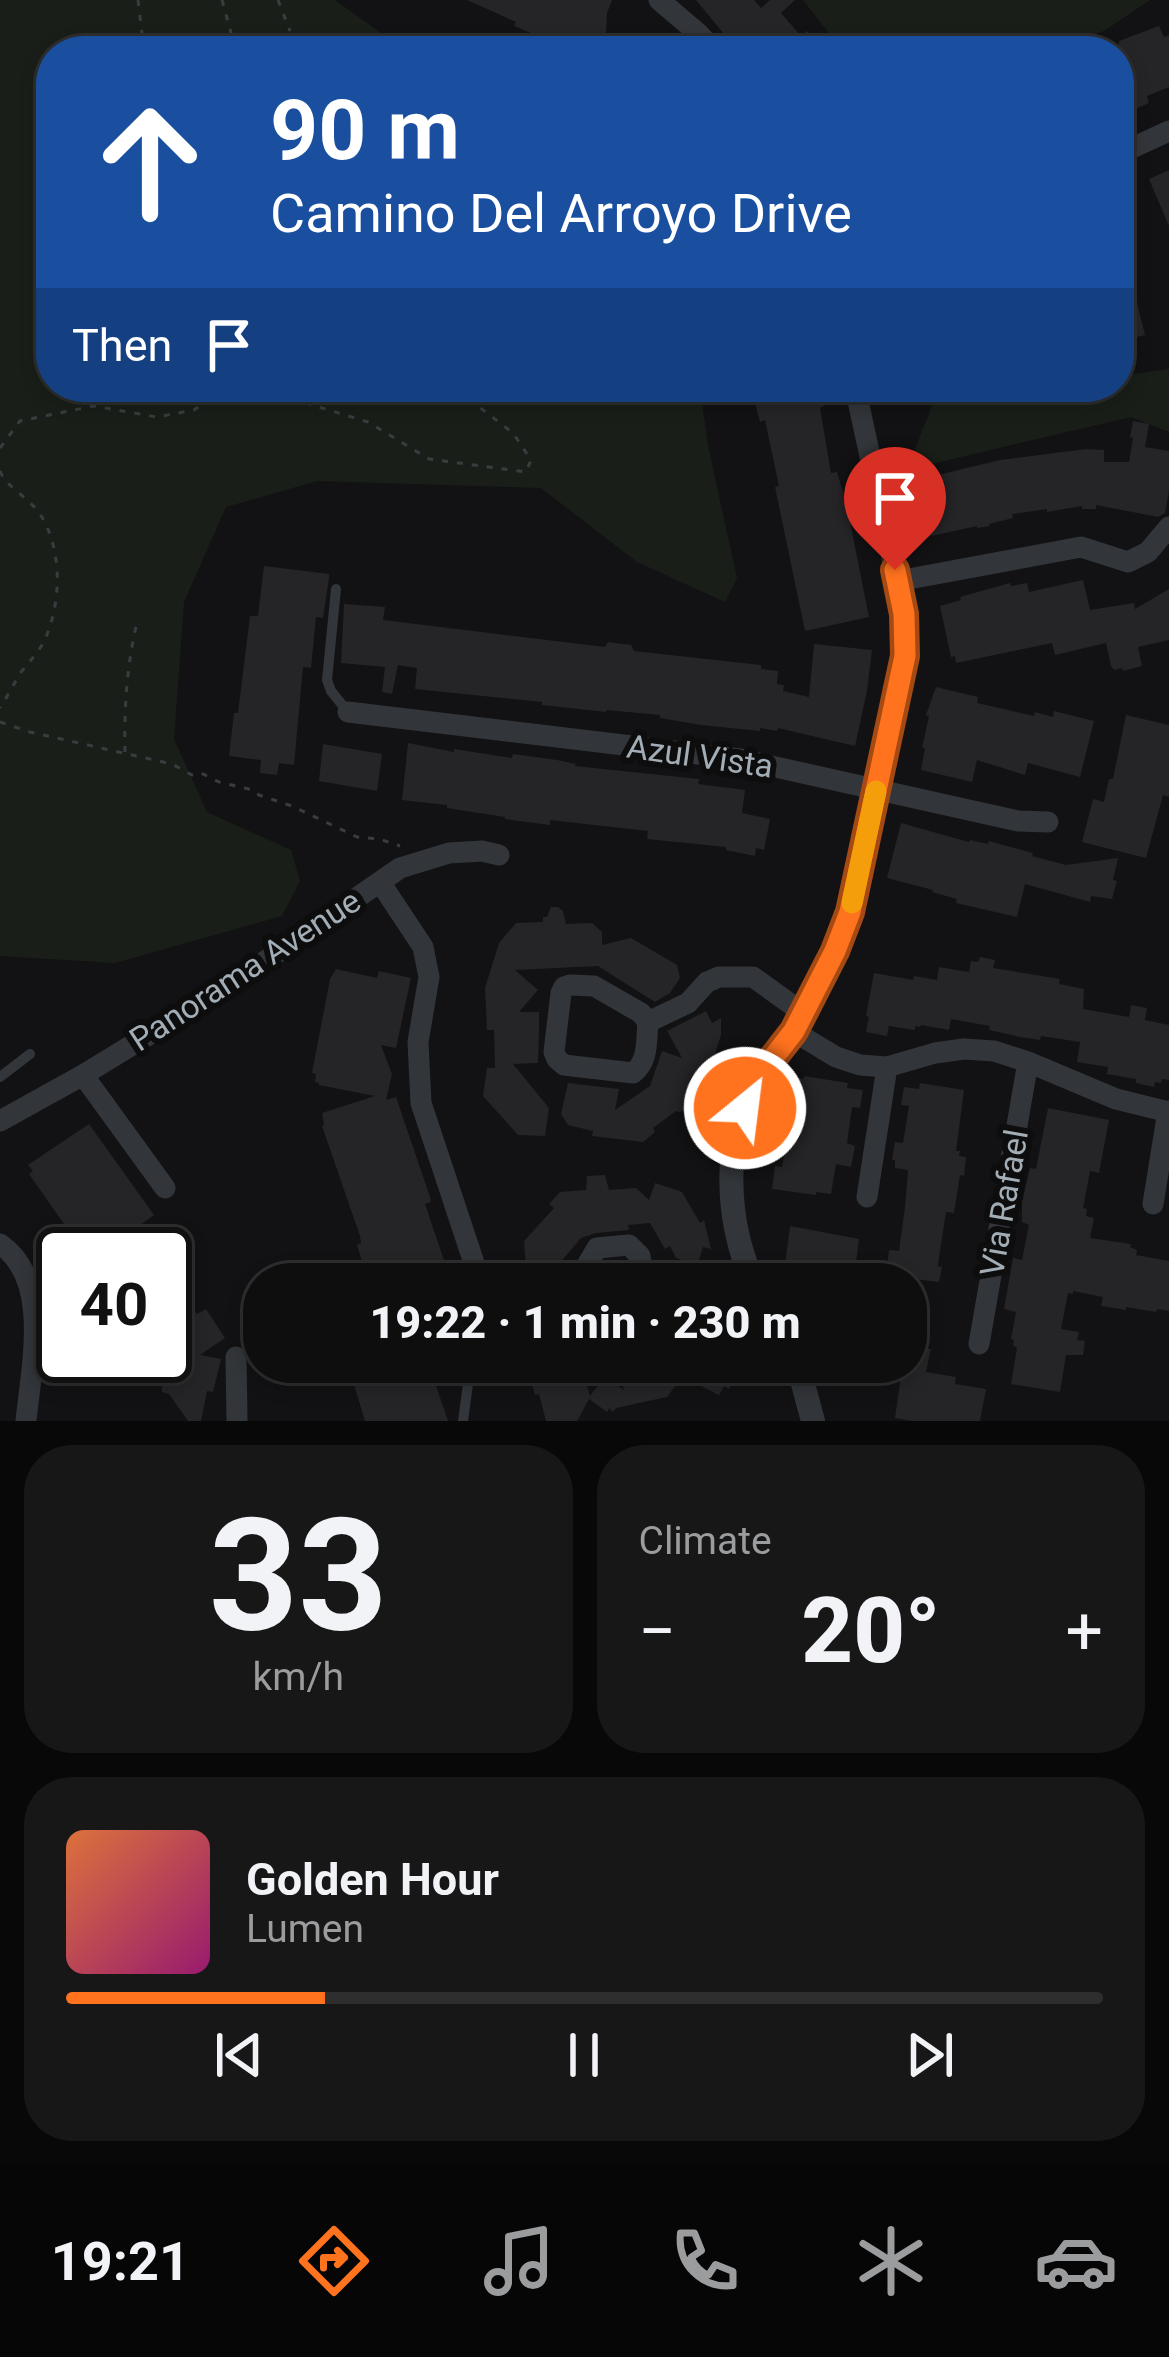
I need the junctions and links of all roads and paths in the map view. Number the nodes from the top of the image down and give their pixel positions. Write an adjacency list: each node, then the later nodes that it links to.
1 (138, 0): 6 (path)
2 (222, 0): 7 (path)
3 (278, 0): 5 (path)
4 (659, 0): 8 (street)
5 (290, 31)
6 (142, 36)
7 (232, 36)
8 (701, 36)
9 (1169, 131): 10 (street)
10 (1134, 147)
11 (205, 402): 15 (path)
12 (303, 402): 13 (path)
13 (473, 402)
14 (858, 402): 18 (street)
15 (0, 448)
16 (0, 471): 21 (path)
17 (1169, 527): 18 (street)
18 (898, 581): 25 (street)
19 (336, 589): 22 (lane)
20 (138, 618): 24 (path)
21 (0, 708)
22 (349, 712): 25 (street, Azul Vista)
23 (0, 722): 24 (path)
24 (125, 754): 28 (path)
25 (877, 788): 26 (street, Azul Vista); 30 (street)
26 (1048, 822)
27 (499, 855): 28 (street, Panorama Avenue)
28 (421, 862): 29 (street, Panorama Avenue)
29 (380, 881): 36 (street, Panorama Avenue); 44 (street)
30 (850, 912): 32 (street)
31 (648, 1022): 31 (street); 32 (street)
32 (798, 1022): 35 (street); 47 (street)
33 (30, 1054): 37 (lane)
34 (1028, 1062): 35 (street); 38 (street); 48 (street, Via Rafael)
35 (887, 1067): 41 (street)
36 (83, 1075): 39 (street, Panorama Avenue); 40 (street)
37 (0, 1077)
38 (1168, 1112): 42 (street)
39 (0, 1121)
40 (165, 1188)
41 (868, 1198)
42 (1153, 1204)
43 (0, 1244): 52 (street)
44 (474, 1263)
45 (588, 1263): 46 (street)
46 (641, 1263)
47 (746, 1263)
48 (980, 1344)
49 (236, 1357): 53 (street)
50 (468, 1383): 54 (lane)
51 (803, 1383): 55 (street)
52 (26, 1421)
53 (237, 1421)
54 (463, 1421)
55 (813, 1421)

